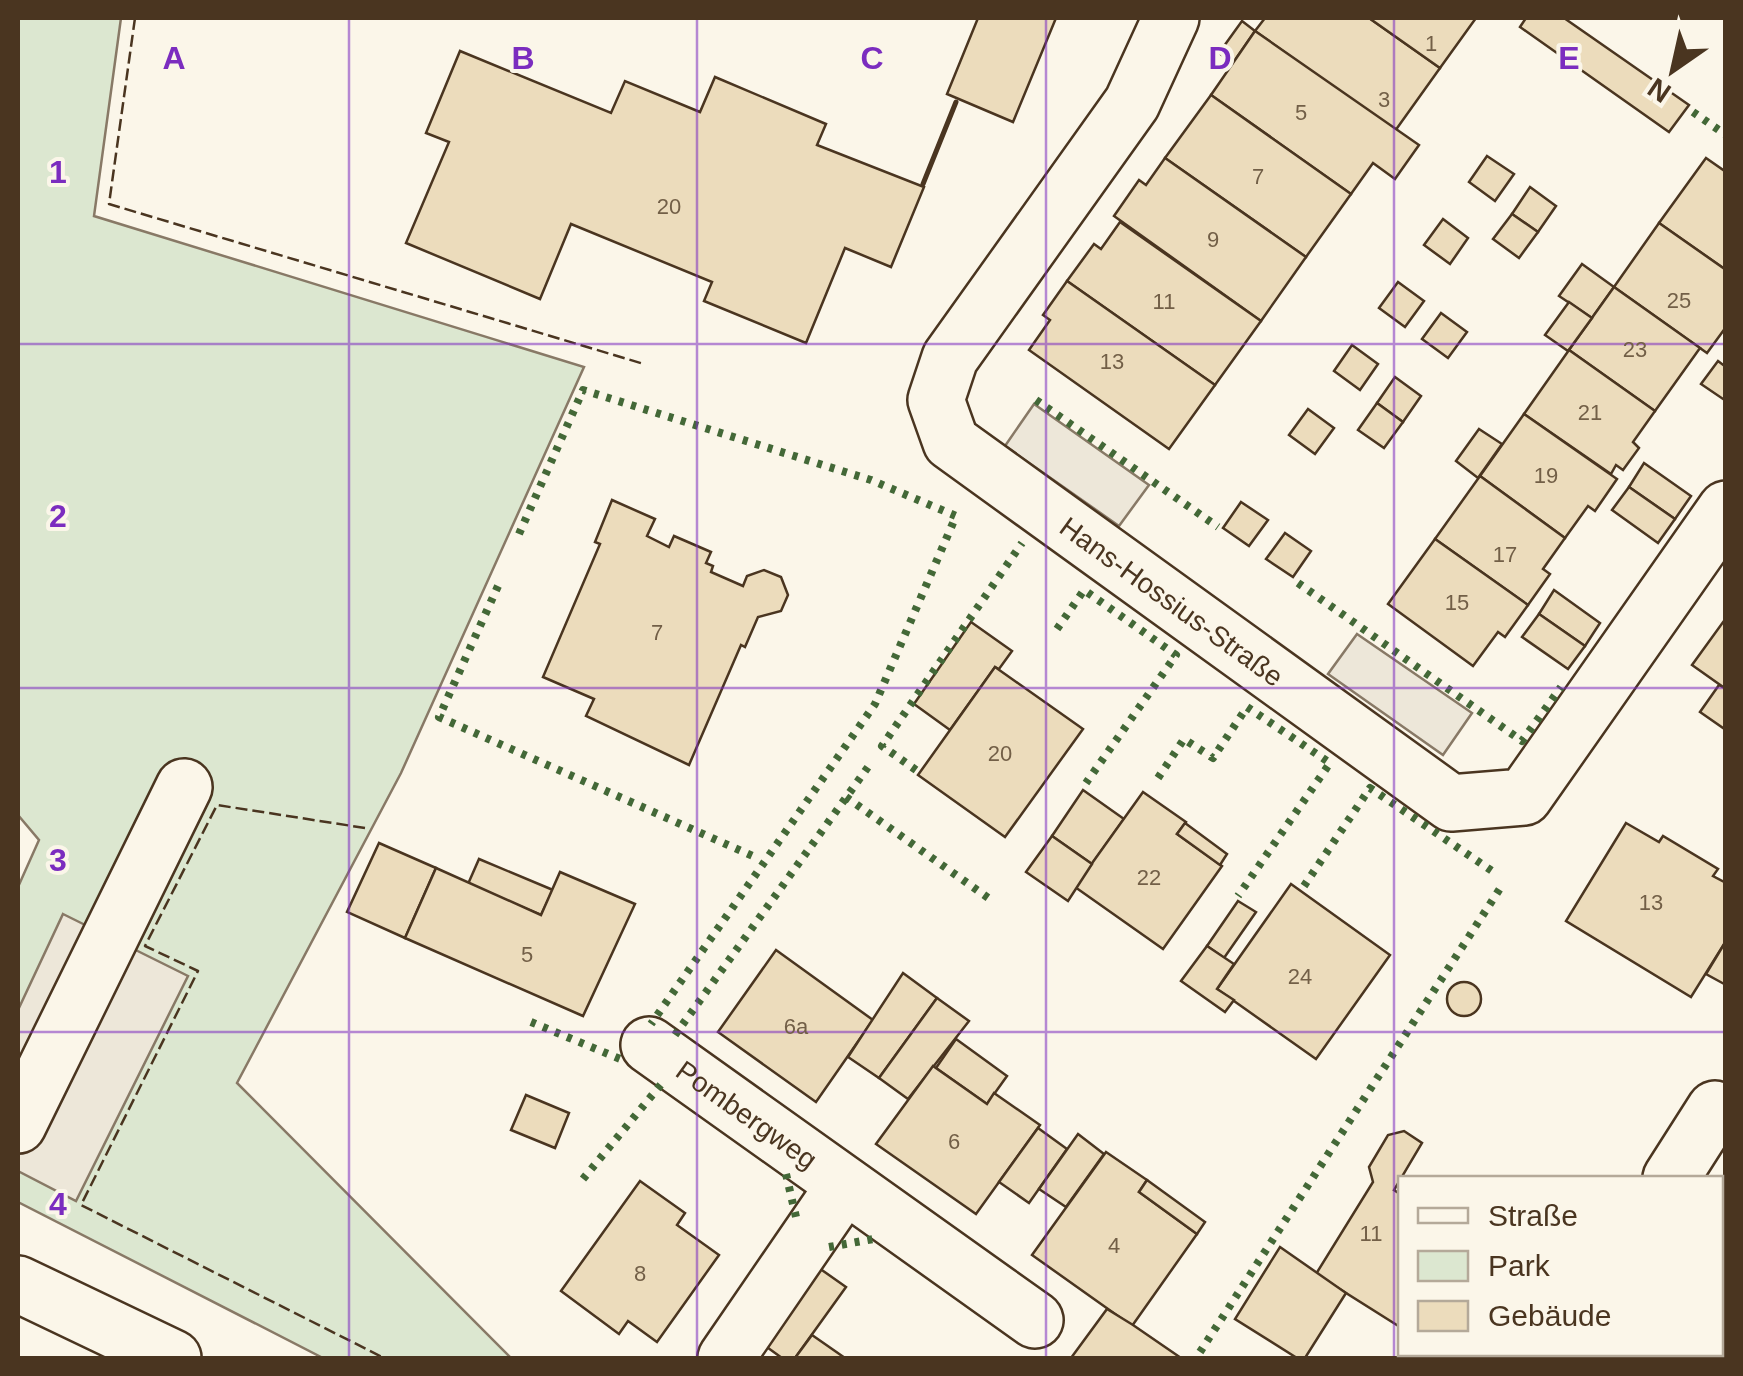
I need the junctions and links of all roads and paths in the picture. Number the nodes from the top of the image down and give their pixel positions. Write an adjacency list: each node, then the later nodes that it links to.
1 (1171, 18): 2 (street, Hans-Hossius-Straße)
2 (1726, 509)
3 (184, 788): 6 (street)
4 (649, 1044): 8 (street, Pombergweg)
5 (1726, 1116): 7 (street)
6 (18, 1125)
7 (1672, 1176)
8 (844, 1186): 10 (street, Pombergweg); 12 (street, Pombergweg)
9 (18, 1284): 11 (street)
10 (1035, 1320)
11 (172, 1358)
12 (726, 1358)

